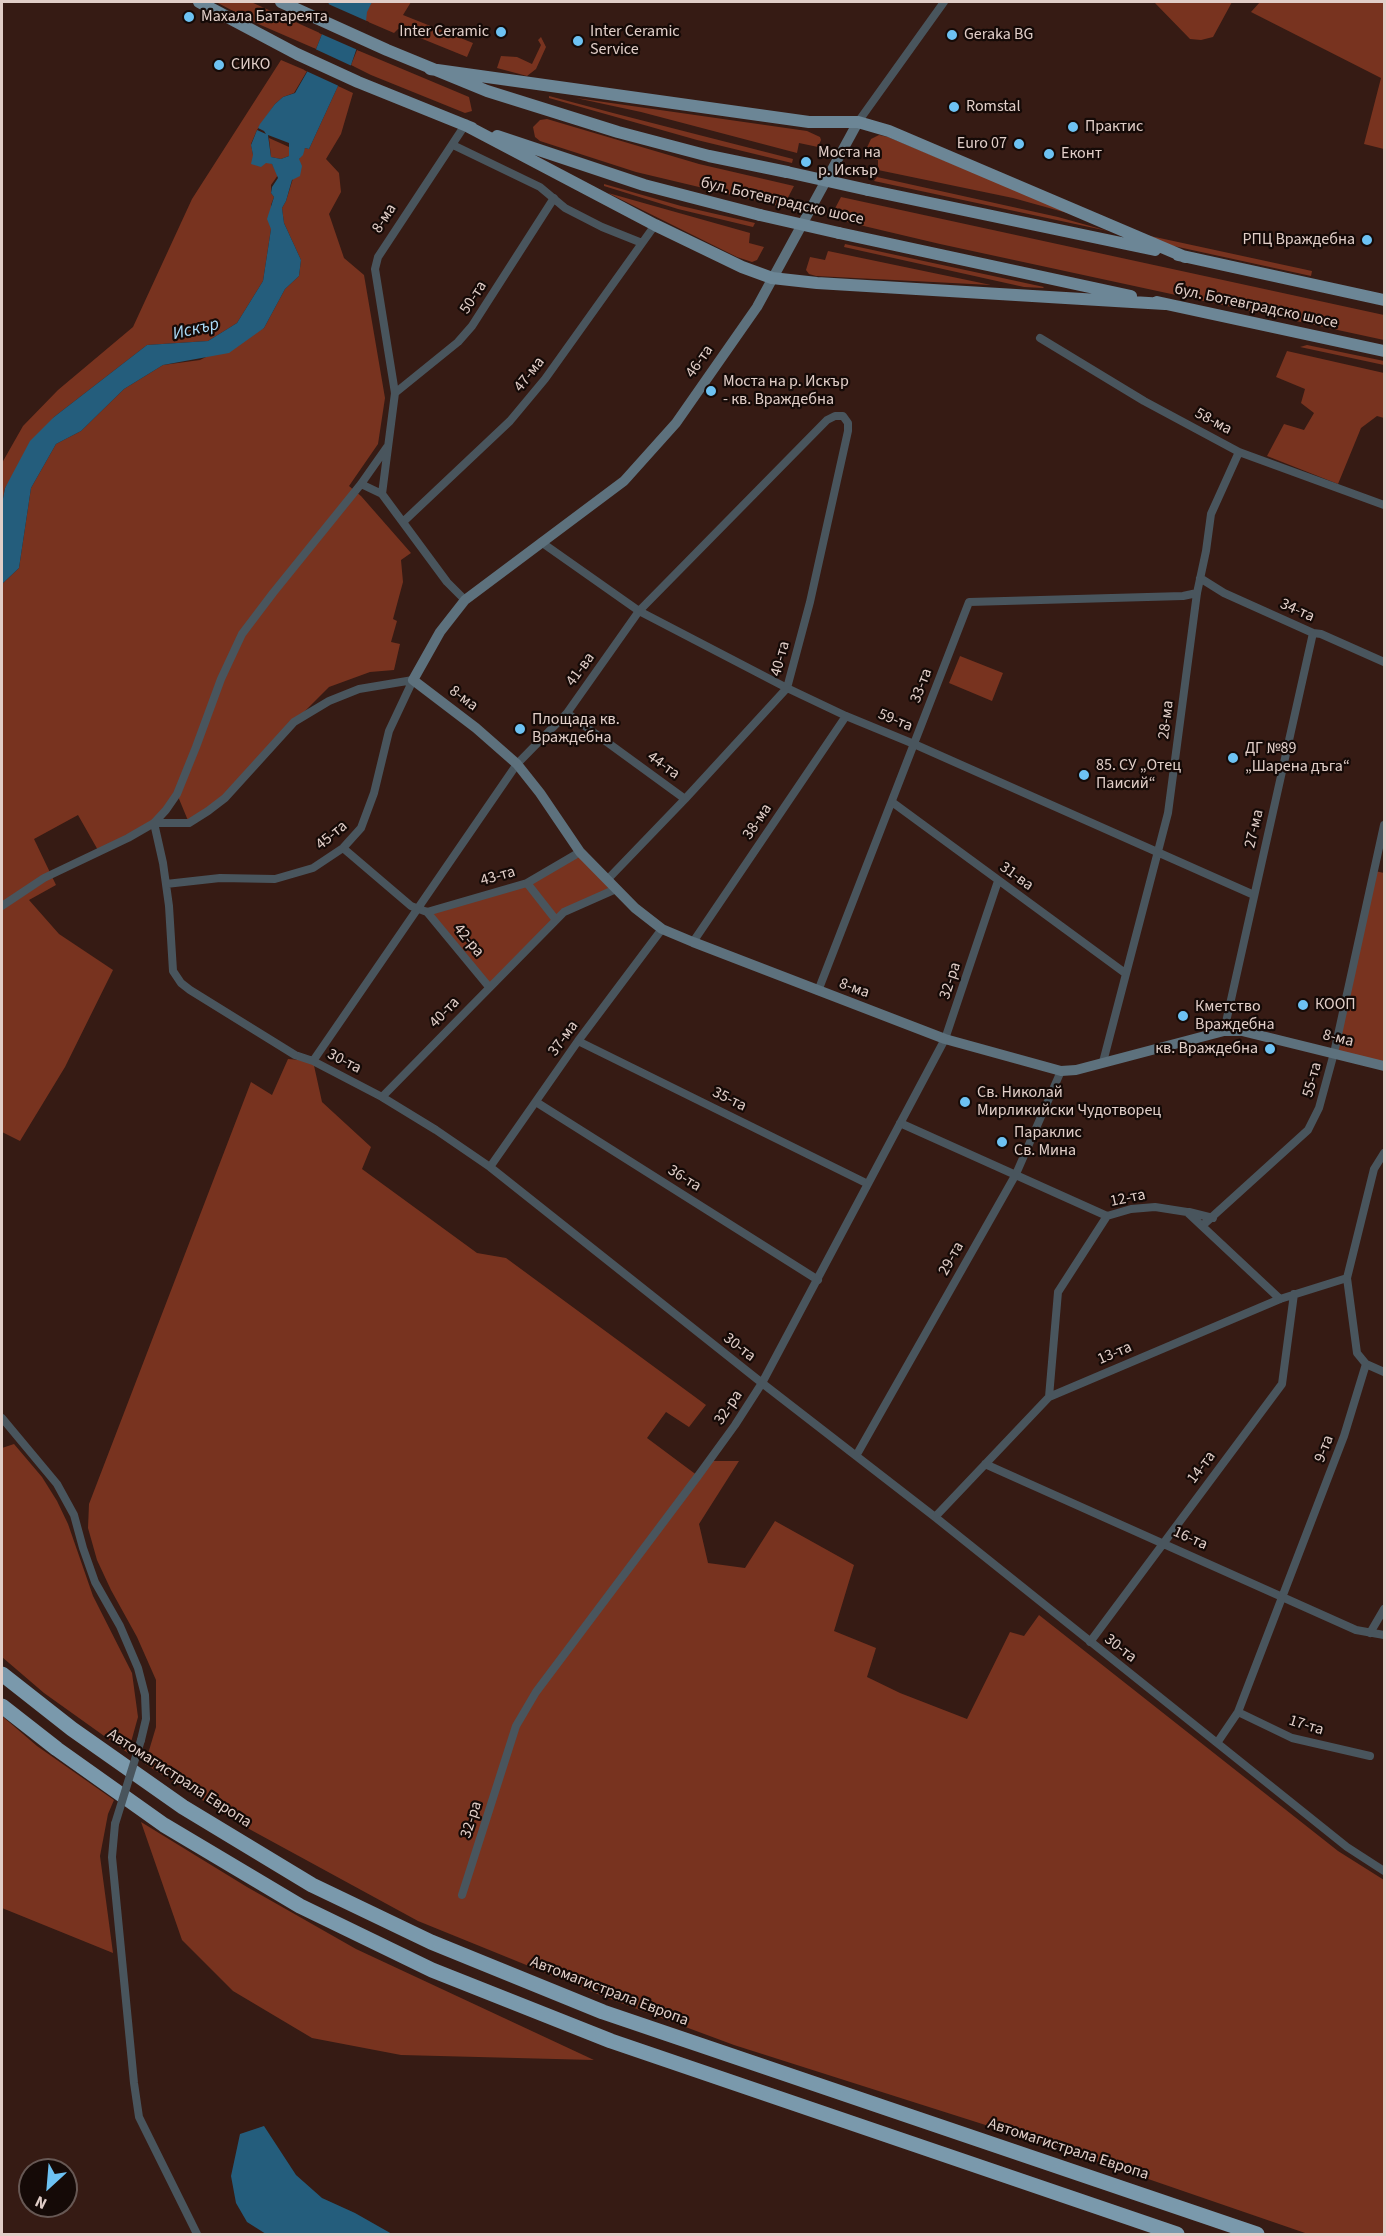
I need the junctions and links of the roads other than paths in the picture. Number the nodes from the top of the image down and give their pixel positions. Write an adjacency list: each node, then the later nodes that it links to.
1 (199, 2): 6 (main road, бул. Ботевградско шосе)
2 (281, 2): 4 (main road, бул. Ботевградско шосе)
3 (944, 2): 5 (street, 46-та)
4 (430, 69): 5 (main road); 11 (main road, бул. Ботевградско шосе, bridge)
5 (858, 122): 11 (main road); 12 (street, 46-та)
6 (465, 125): 7 (street, 8-ма); 9 (main road); 14 (main road, бул. Ботевградско шосе, bridge)
7 (453, 145): 8 (street); 17 (street, 8-ма)
8 (554, 198): 10 (street); 17 (street, 50-та)
9 (655, 225): 10 (street, 47-ма); 12 (main road)
10 (642, 243): 24 (street, 47-ма)
11 (1185, 257): 13 (main road, бул. Ботевградско шосе)
12 (772, 278): 14 (main road); 25 (street, 46-та)
13 (1384, 300)
14 (1165, 304): 16 (main road, бул. Ботевградско шосе)
15 (1040, 339): 20 (street, 58-ма)
16 (1384, 351)
17 (395, 393): 19 (street, 8-ма)
18 (843, 416): 29 (street, 41-ва); 33 (street, 40-та)
19 (387, 447): 21 (street); 22 (street, 8-ма)
20 (1239, 452): 23 (street, 58-ма); 26 (street, 28-ма)
21 (361, 484): 22 (street); 40 (street)
22 (382, 494): 24 (street)
23 (1384, 505)
24 (404, 522): 28 (street)
25 (542, 542): 28 (street, 46-та); 29 (street, 59-та)
26 (1200, 578): 27 (street, 28-ма); 30 (street, 34-та)
27 (1197, 593): 36 (street, 33-та); 43 (street, 28-ма)
28 (465, 600): 32 (street, 46-та)
29 (639, 611): 33 (street, 59-та); 34 (street, 41-ва)
30 (1313, 633): 31 (street, 34-та); 50 (street, 27-ма)
31 (1384, 662)
32 (413, 680): 37 (street, 8-ма); 40 (street); 42 (street, 45-та)
33 (788, 688): 35 (street, 59-та); 38 (street, 40-та)
34 (567, 713): 37 (street, 41-ва); 38 (street, 44-та)
35 (846, 716): 36 (street, 59-та); 56 (street, 38-ма)
36 (914, 744): 39 (street, 33-та); 43 (street, 59-та)
37 (517, 764): 44 (street, 8-ма); 52 (street, 41-ва)
38 (685, 799): 45 (street, 40-та)
39 (892, 802): 46 (street, 31-ва); 59 (street, 33-та)
40 (154, 823): 48 (street, 30-та); 51 (street)
41 (1384, 825): 63 (street, 55-та)
42 (343, 848): 48 (street, 45-та); 52 (street)
43 (1158, 851): 50 (street, 59-та); 57 (street, 28-ма)
44 (580, 852): 45 (street, 8-ма); 47 (street, 43-та)
45 (607, 880): 49 (street, 8-ма)
46 (998, 881): 57 (street, 31-ва); 61 (street, 32-ра)
47 (527, 883): 53 (street, 43-та); 54 (street)
48 (166, 884): 64 (street, 30-та)
49 (616, 889): 54 (street, 40-та); 55 (street, 8-ма)
50 (1254, 895): 60 (street, 27-ма)
51 (2, 906)
52 (418, 909): 53 (street); 64 (street, 41-ва)
53 (427, 912): 58 (street, 42-ра)
54 (556, 920): 58 (street, 40-та)
55 (662, 929): 56 (street, 8-ма); 62 (street, 37-ма)
56 (693, 942): 59 (street, 8-ма)
57 (1125, 973): 65 (street, 28-ма)
58 (489, 987): 68 (street, 40-та)
59 (818, 991): 61 (street, 8-ма)
60 (1224, 1031): 63 (street, 8-ма); 65 (street, 8-ма)
61 (945, 1039): 67 (street, 8-ма); 70 (street, 32-ра)
62 (578, 1041): 69 (street, 37-ма); 74 (street, 35-та)
63 (1334, 1053): 66 (street, 8-ма); 77 (street, 55-та)
64 (313, 1061): 68 (street, 30-та)
65 (1103, 1062): 67 (street, 8-ма)
66 (1384, 1066)
67 (1061, 1071): 73 (street, 29-та)
68 (382, 1097): 72 (street, 30-та)
69 (536, 1101): 72 (street, 37-ма); 80 (street, 36-та)
70 (900, 1123): 73 (street); 74 (street, 32-ра)
71 (1384, 1153): 79 (street)
72 (490, 1167): 85 (street, 30-та)
73 (1016, 1173): 76 (street); 88 (street, 29-та)
74 (868, 1184): 80 (street, 32-ра)
75 (1187, 1212): 76 (street, 12-та); 77 (street, 12-та); 78 (street)
76 (1107, 1216): 86 (street, 12-та)
77 (1213, 1218): 78 (street, 55-та)
78 (1202, 1226): 82 (street)
79 (1347, 1278): 81 (street, 13-та); 83 (street)
80 (818, 1280): 85 (street, 32-ра)
81 (1294, 1294): 82 (street, 13-та); 91 (street, 14-та)
82 (1280, 1299): 86 (street, 13-та)
83 (1365, 1364): 84 (street); 92 (street, 9-та)
84 (1384, 1372)
85 (762, 1383): 88 (street, 30-та); 103 (street, 32-ра)
86 (1048, 1397): 89 (street, 13-та)
87 (2, 1418): 104 (street, bridge)
88 (856, 1456): 90 (street, 30-та)
89 (985, 1464): 90 (street, 13-та); 91 (street, 16-та)
90 (934, 1517): 96 (street, 30-та)
91 (1163, 1542): 92 (street, 16-та); 96 (street, 14-та)
92 (1283, 1596): 94 (street, 16-та); 99 (street, 9-та)
93 (1384, 1609): 94 (street)
94 (1370, 1633): 95 (street, 16-та)
95 (1384, 1635)
96 (1090, 1642): 100 (street, 30-та)
97 (2, 1674): 106 (highway, Автомагистрала Европа)
98 (2, 1706): 105 (highway)
99 (1238, 1712): 100 (street, 9-та); 101 (street, 17-та)
100 (1217, 1743): 102 (street, 30-та)
101 (1370, 1755)
102 (1384, 1871)
103 (462, 1894)
104 (197, 2235)
105 (1177, 2235)
106 (1257, 2235)

